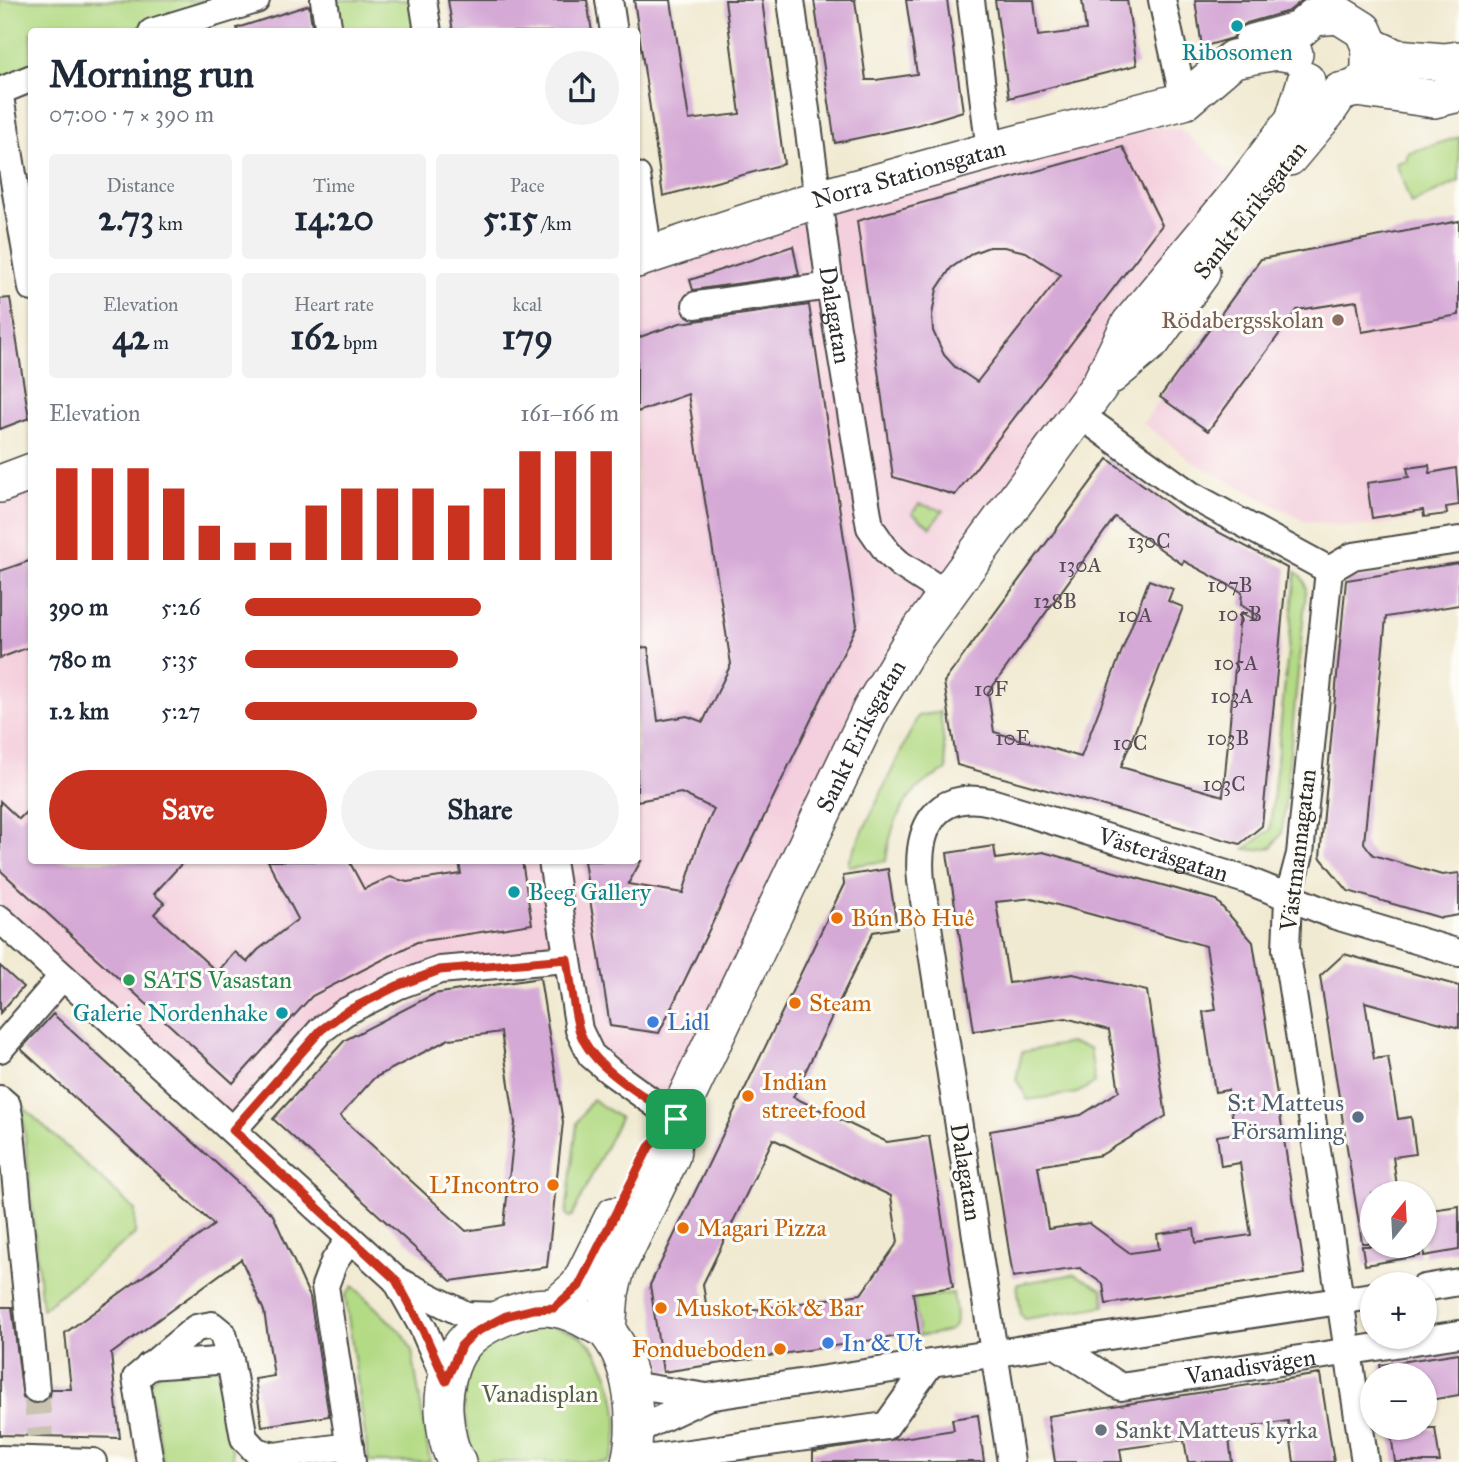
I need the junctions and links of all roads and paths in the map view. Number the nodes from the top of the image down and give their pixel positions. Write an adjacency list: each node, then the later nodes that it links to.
1 (256, 0): 8 (street)
2 (324, 0): 9 (street)
3 (424, 0): 10 (street)
4 (609, 0): 11 (street)
5 (791, 0): 21 (street, Dalagatan)
6 (971, 0): 20 (street)
7 (1162, 0): 19 (street)
8 (165, 28)
9 (328, 28)
10 (428, 28)
11 (613, 28)
12 (1370, 46): 13 (main road, Norra Stationsgatan); 14 (main road, Norra Stationsgatan); 16 (main road)
13 (1300, 55): 16 (main road, Norra Stationsgatan); 19 (main road, Norra Stationsgatan); 27 (main road, Sankt Eriksgatan)
14 (1459, 60)
15 (28, 81): 18 (street)
16 (1349, 90): 17 (main road, Norra Stationsgatan); 27 (main road, Sankt Eriksgatan)
17 (1459, 93)
18 (1, 99): 24 (street)
19 (1184, 101): 20 (main road, Norra Stationsgatan)
20 (990, 150): 21 (main road, Norra Stationsgatan)
21 (818, 200): 23 (main road, Norra Stationsgatan); 25 (street, Dalagatan)
22 (640, 216): 23 (street)
23 (643, 257)
24 (28, 264)
25 (830, 286): 26 (street); 33 (street, Dalagatan)
26 (696, 305)
27 (1100, 384): 28 (main road, Sankt Eriksgatan)
28 (1079, 414): 32 (street); 33 (main road, Sankt Eriksgatan)
29 (28, 474): 30 (main road)
30 (0, 484)
31 (1459, 540): 32 (street)
32 (1329, 570): 36 (street, Västmannagatan)
33 (948, 595): 43 (main road, Sankt Eriksgatan)
34 (552, 864): 39 (street)
35 (921, 881): 36 (street, Västeråsgatan); 57 (street, Dalagatan)
36 (1288, 899): 38 (street, Västeråsgatan); 50 (street, Västmannagatan)
37 (0, 919): 40 (street)
38 (1459, 953)
39 (567, 959): 43 (street); 44 (street)
40 (62, 978): 41 (street); 44 (street)
41 (0, 1049)
42 (0, 1099): 63 (street)
43 (676, 1119): 51 (main road, Sankt Eriksgatan); 53 (main road, Sankt Eriksgatan)
44 (233, 1130): 45 (street)
45 (350, 1239): 46 (street); 68 (street)
46 (396, 1280): 52 (street); 61 (street)
47 (1459, 1282): 48 (street)
48 (1437, 1285)
49 (1360, 1298): 50 (street)
50 (1340, 1301): 55 (street); 56 (street, Västmannagatan)
51 (554, 1308): 52 (main road); 53 (main road)
52 (506, 1316): 61 (main road)
53 (607, 1331): 62 (main road)
54 (1459, 1335): 56 (street, Vanadisvägen)
55 (1055, 1344): 56 (street, Vanadisvägen); 57 (street)
56 (1349, 1351): 74 (street, Västmannagatan)
57 (995, 1353): 59 (street); 73 (street, Dalagatan)
58 (230, 1360): 60 (street); 60 (street); 66 (street)
59 (931, 1363): 64 (street); 67 (street)
60 (149, 1366): 71 (street)
61 (446, 1381): 72 (main road)
62 (630, 1385): 64 (street); 67 (main road)
63 (36, 1389)
64 (707, 1397): 67 (street)
65 (41, 1449): 69 (street); 70 (street)
66 (246, 1450): 68 (street)
67 (632, 1451)
68 (351, 1454)
69 (0, 1459)
70 (93, 1462)
71 (150, 1462)
72 (457, 1462)
73 (1011, 1462)
74 (1365, 1462)

